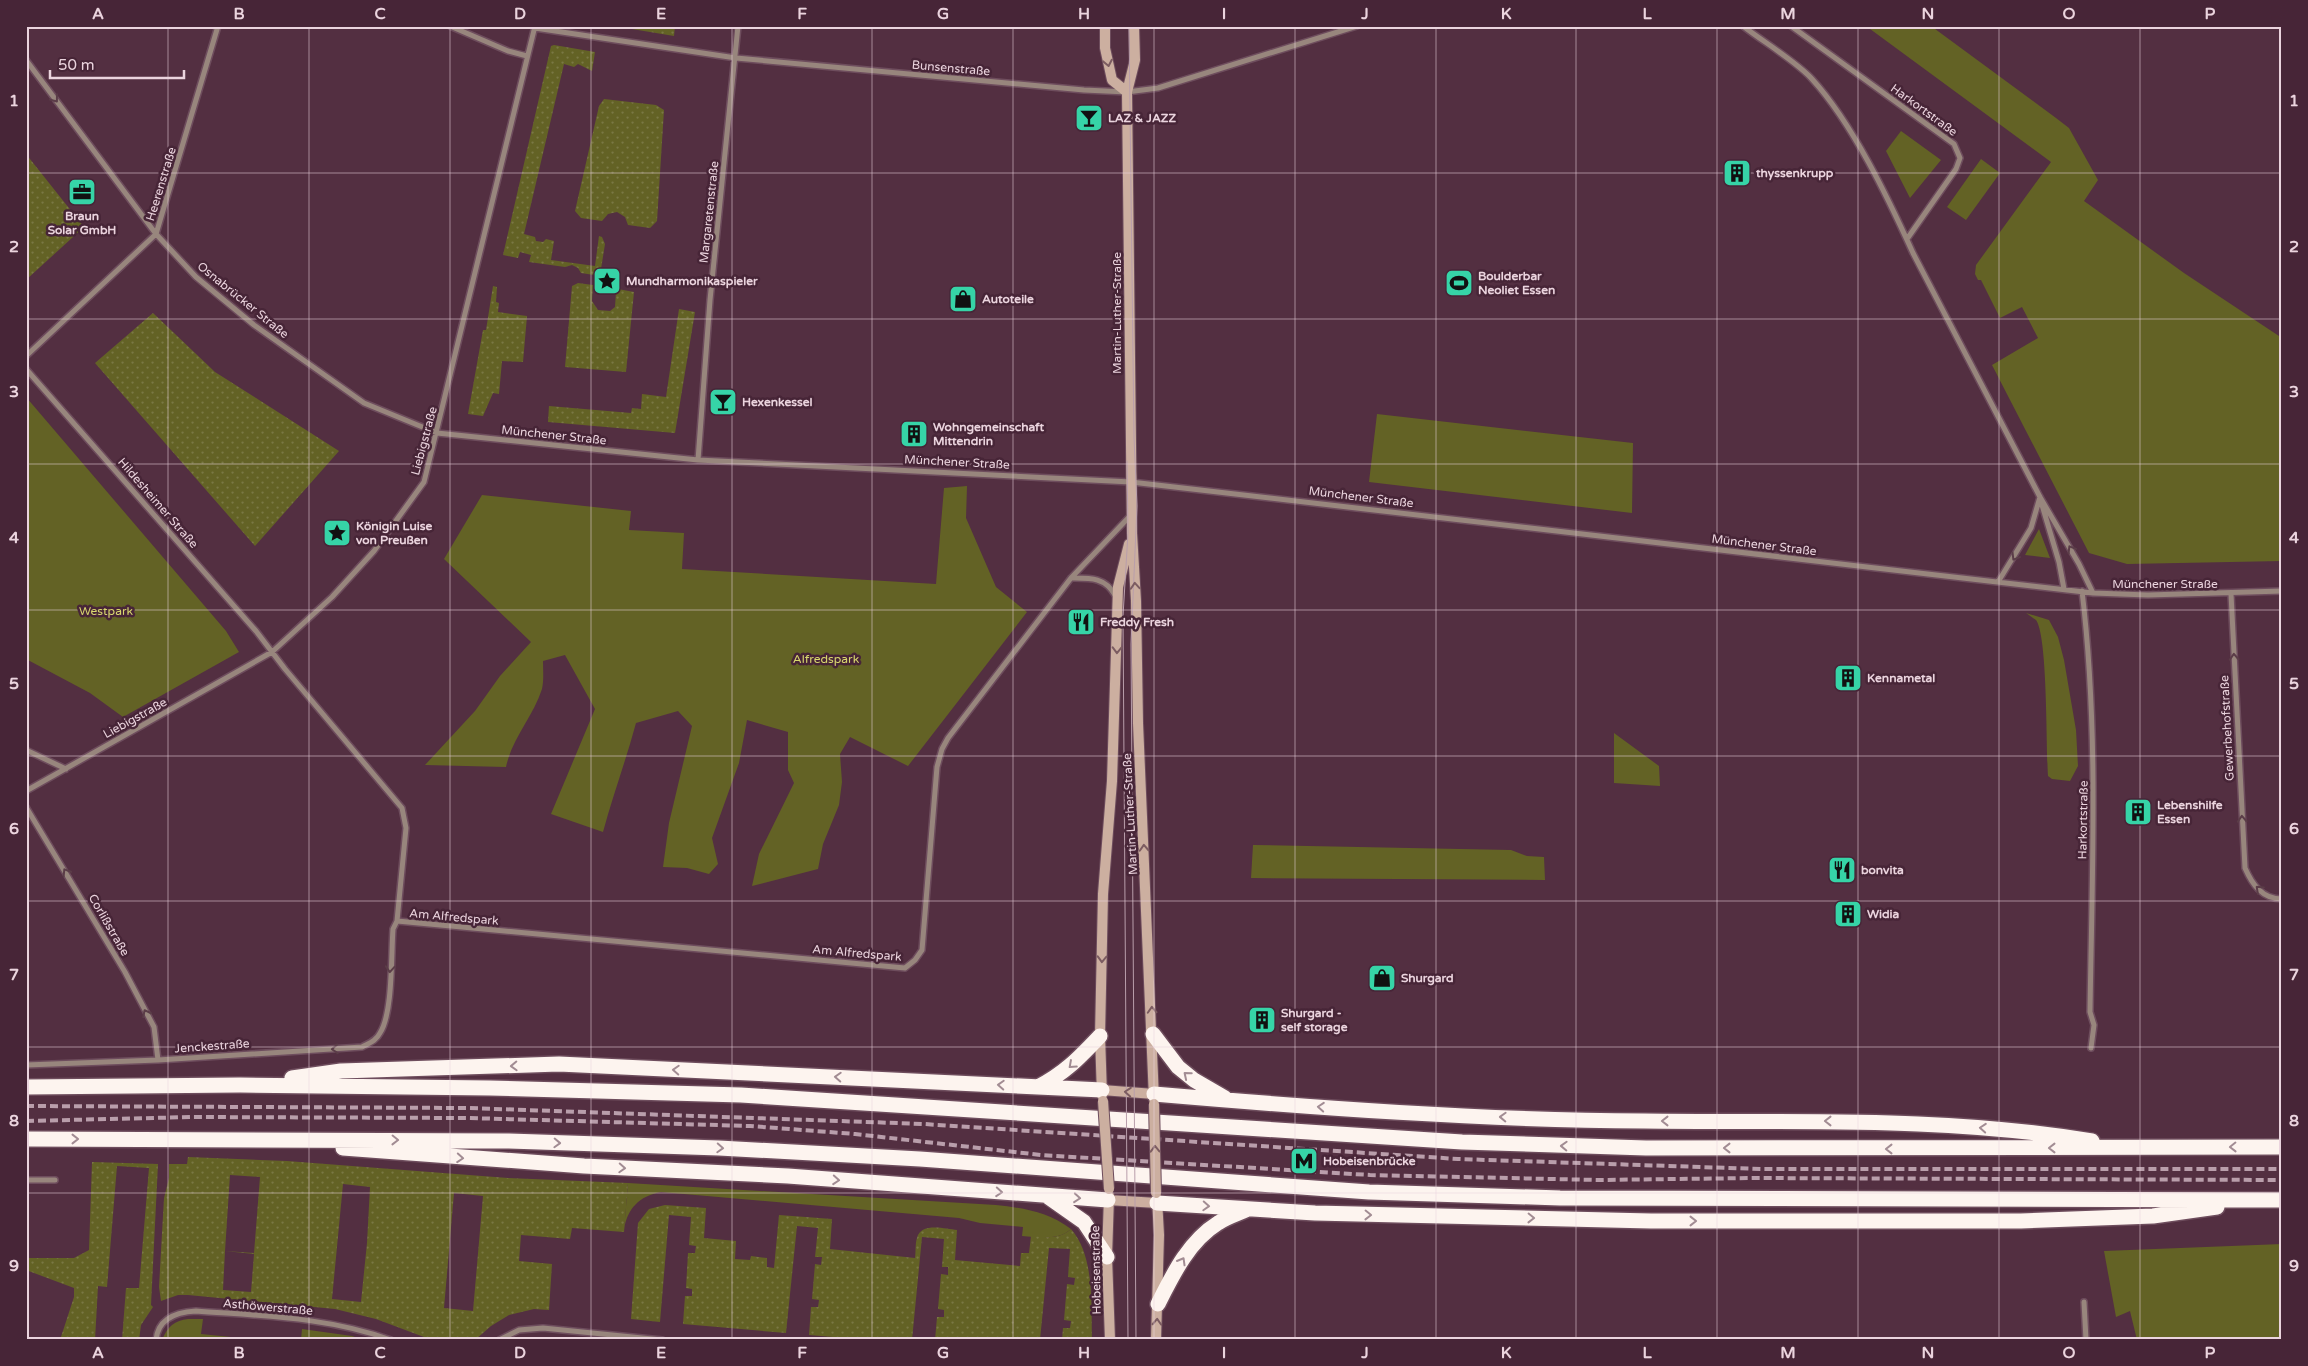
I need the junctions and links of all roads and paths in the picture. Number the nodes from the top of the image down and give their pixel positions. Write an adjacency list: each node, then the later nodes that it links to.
1 (218, 26): 14 (street, Heerenstraße)
2 (450, 26): 10 (street)
3 (738, 26): 11 (street, Margaretenstraße)
4 (1105, 26): 13 (main road, one-way to 13)
5 (1134, 26): 13 (main road, Martin-Luther-Straße)
6 (1357, 26): 13 (street, Bunsenstraße)
7 (1743, 26): 15 (street)
8 (1791, 26): 15 (street, Harkortstraße)
9 (535, 27): 10 (street, Liebigstraße); 11 (street, Bunsenstraße)
10 (527, 56): 18 (street, Liebigstraße)
11 (736, 58): 13 (street, Bunsenstraße); 19 (street, Margaretenstraße)
12 (26, 60): 14 (street, Osnabrücker Straße, one-way to 14)
13 (1127, 92): 20 (main road, Martin-Luther-Straße)
14 (156, 234): 16 (street, Heerenstraße); 18 (street, Osnabrücker Straße)
15 (1907, 239): 21 (street)
16 (26, 356)
17 (26, 369): 32 (street, Hildesheimer Straße)
18 (437, 433): 19 (street, Münchener Straße); 32 (street, Liebigstraße)
19 (698, 460): 20 (street, Münchener Straße)
20 (1131, 482): 22 (main road, Martin-Luther-Straße); 25 (street, Münchener Straße)
21 (2040, 497): 25 (street, one-way to 25); 26 (street); 29 (street, one-way to 21)
22 (1132, 514): 23 (main road, Martin-Luther-Straße); 24 (street, Am Alfredspark)
23 (1132, 533): 31 (main road, Martin-Luther-Straße); 40 (main road, Martin-Luther-Straße, one-way to 23)
24 (1071, 578): 31 (street); 38 (street, Am Alfredspark)
25 (1998, 582): 26 (street, Münchener Straße)
26 (2064, 589): 27 (street, Münchener Straße)
27 (2082, 591): 29 (street, Münchener Straße); 42 (street, Harkortstraße)
28 (2282, 591): 30 (street, Münchener Straße)
29 (2093, 593): 30 (street, Münchener Straße)
30 (2231, 594): 37 (street, Gewerbehofstraße, one-way to 30)
31 (1118, 599): 41 (main road, Martin-Luther-Straße, one-way to 41)
32 (272, 652): 34 (street, Liebigstraße); 38 (street, Am Alfredspark)
33 (26, 750): 34 (street)
34 (66, 769): 35 (street, Liebigstraße)
35 (26, 791)
36 (26, 807): 43 (street, Corlißstraße, one-way to 36)
37 (2282, 899)
38 (396, 921): 39 (street, Am Alfredspark, one-way to 39)
39 (385, 1021): 43 (street, Jenckestraße, one-way to 43)
40 (1153, 1034): 49 (main road, Martin-Luther-Straße); 50 (highway, one-way to 40)
41 (1100, 1036): 47 (highway, one-way to 47); 48 (main road, Martin-Luther-Straße)
42 (2091, 1048)
43 (158, 1060): 44 (street, Jenckestraße)
44 (26, 1065)
45 (240, 1085): 46 (highway); 47 (highway, one-way to 45); 54 (highway, one-way to 45)
46 (26, 1087)
47 (1038, 1087): 48 (highway)
48 (1102, 1096): 49 (main road, one-way to 48); 58 (main road, Martin-Luther-Straße, bridge)
49 (1154, 1099): 50 (highway); 59 (main road, Martin-Luther-Straße, one-way to 49, bridge)
50 (1229, 1100): 54 (highway, one-way to 50)
51 (26, 1139): 52 (highway, one-way to 52)
52 (255, 1139): 57 (highway, one-way to 57); 60 (highway, one-way to 60)
53 (2282, 1147): 54 (highway, one-way to 54)
54 (2135, 1148)
55 (26, 1180): 56 (street)
56 (55, 1180)
57 (1045, 1195): 58 (highway, one-way to 58); 62 (highway)
58 (1109, 1195): 59 (main road); 62 (main road, Hobeisenstraße)
59 (1157, 1198): 61 (highway, one-way to 61); 64 (main road)
60 (2276, 1200): 61 (highway, one-way to 60)
61 (1248, 1209): 64 (highway, one-way to 61)
62 (1107, 1257): 69 (main road, Hobeisenstraße)
63 (2084, 1302): 71 (street)
64 (1158, 1304): 70 (main road, one-way to 64)
65 (156, 1340): 66 (street, Asthöwerstraße)
66 (391, 1340)
67 (499, 1340): 68 (street)
68 (662, 1340)
69 (1110, 1340)
70 (1156, 1340)
71 (2086, 1340)

